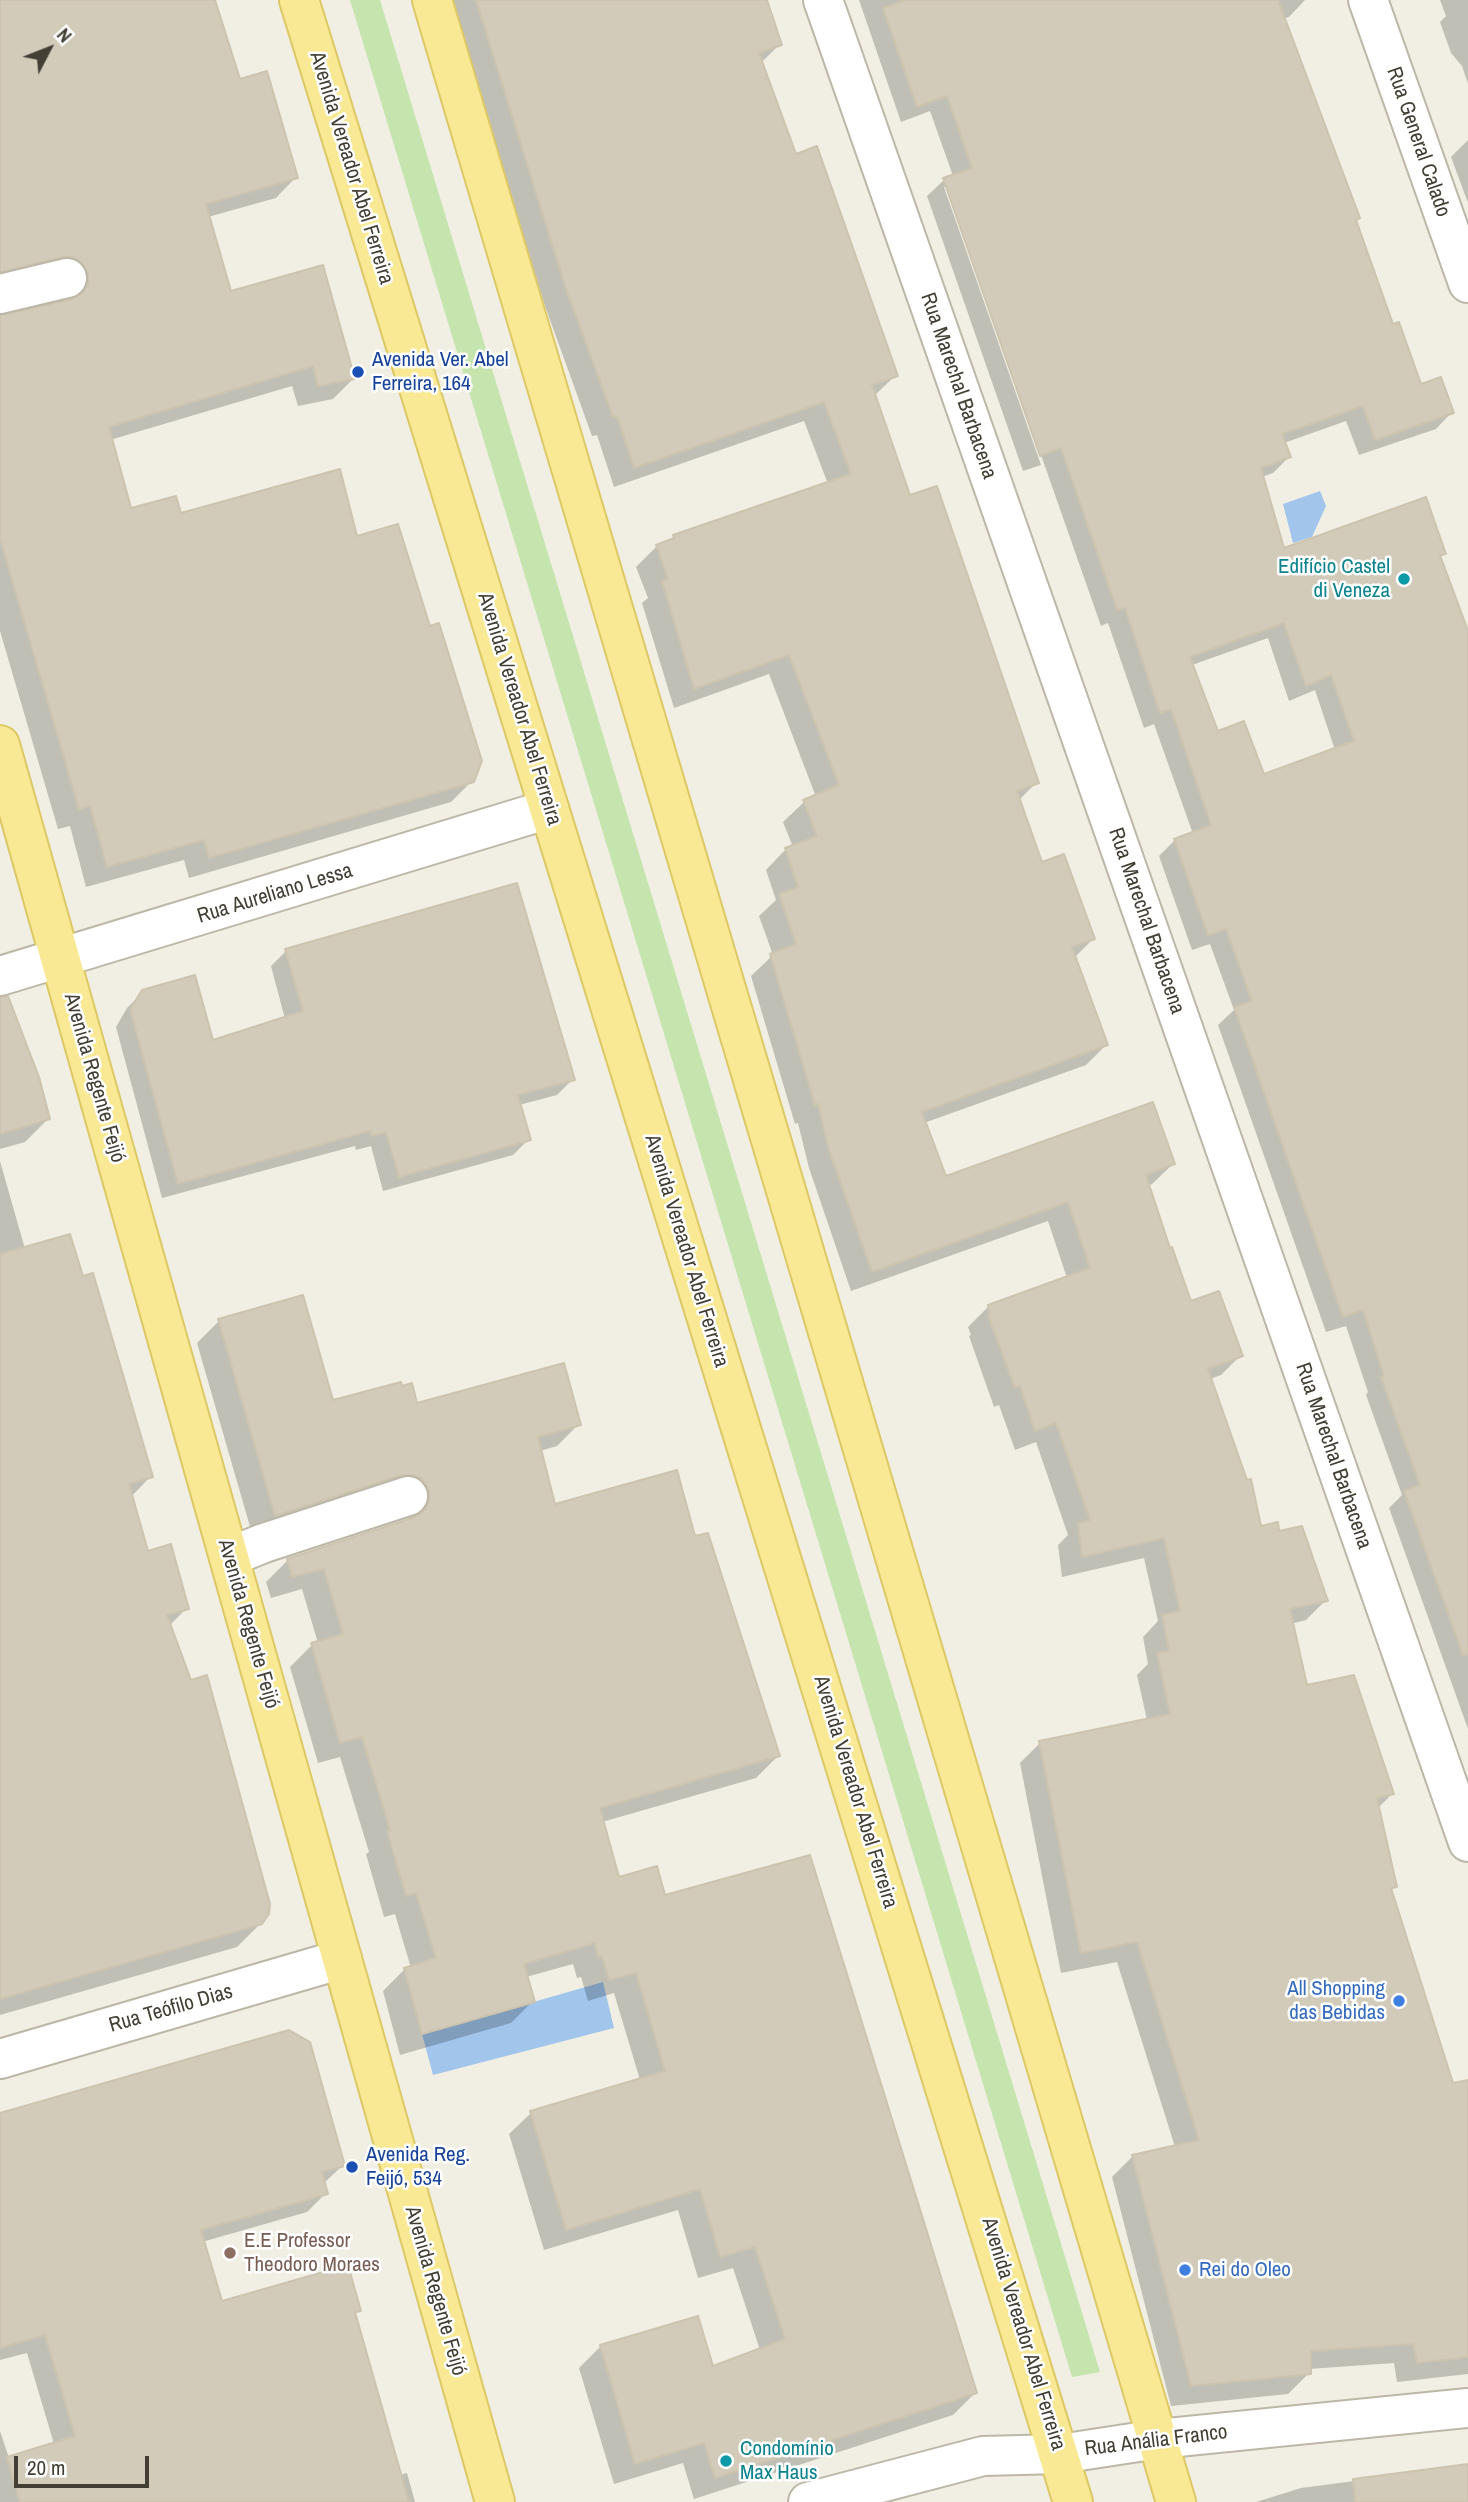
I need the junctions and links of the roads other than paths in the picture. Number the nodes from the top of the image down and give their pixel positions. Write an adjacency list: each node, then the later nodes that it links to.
1 (299, 0): 9 (main road, Avenida Vereador Abel Ferreira)
2 (432, 0): 18 (main road)
3 (823, 0): 14 (street, Rua Marechal Barbacena)
4 (1368, 0): 6 (street, Rua General Calado)
5 (67, 278): 7 (street)
6 (1468, 283)
7 (0, 294)
8 (0, 745): 10 (main road, Avenida Regente Feijó)
9 (550, 809): 10 (street, Rua Aureliano Lessa); 19 (main road, Avenida Vereador Abel Ferreira)
10 (60, 960): 11 (street, Rua Aureliano Lessa); 13 (main road, Avenida Regente Feijó)
11 (0, 976)
12 (408, 1496): 13 (street)
13 (229, 1557): 15 (main road, Avenida Regente Feijó)
14 (1468, 1842)
15 (342, 1959): 16 (street, Rua Teófilo Dias); 21 (main road, Avenida Regente Feijó)
16 (0, 2059)
17 (1468, 2408): 18 (street, Rua Anália Franco)
18 (1158, 2439): 19 (street, Rua Anália Franco); 24 (main road)
19 (1060, 2454): 20 (street, Rua Anália Franco); 23 (main road, Avenida Vereador Abel Ferreira)
20 (899, 2491): 22 (street, Rua Anália Franco)
21 (495, 2502)
22 (808, 2502)
23 (1073, 2502)
24 (1176, 2502)

